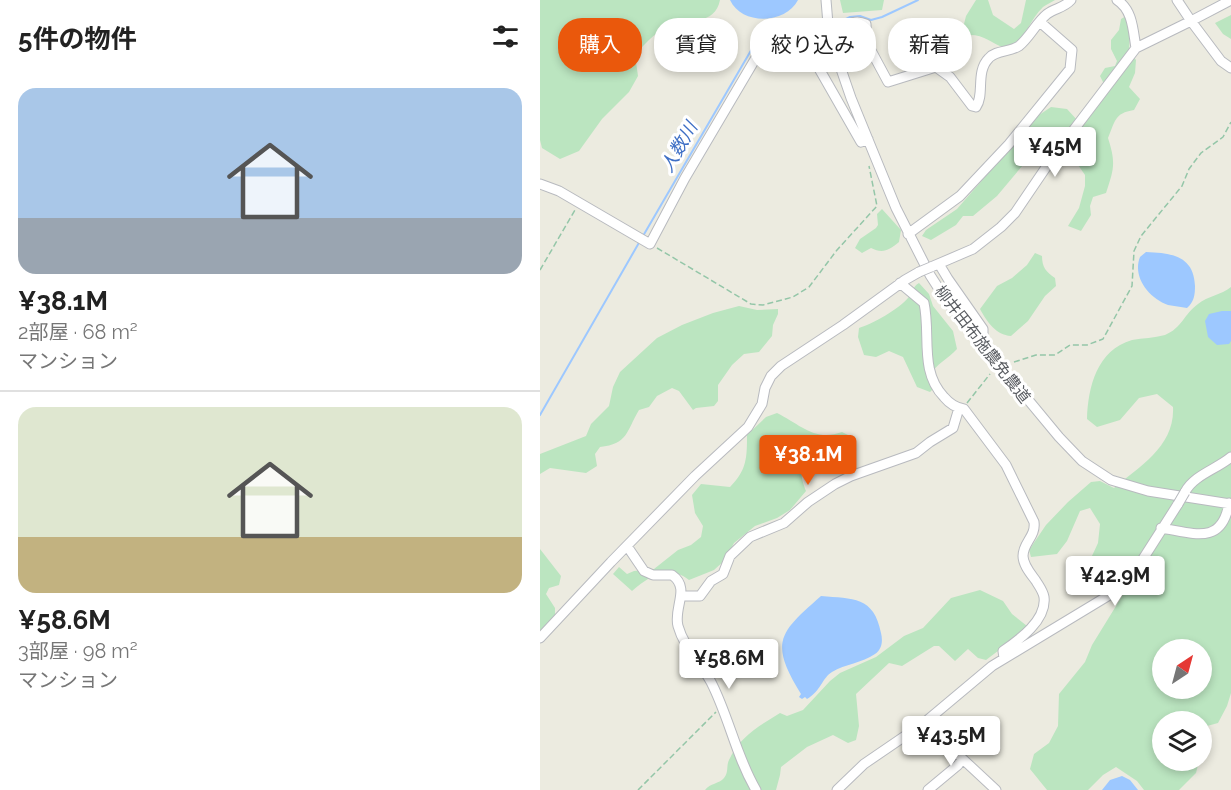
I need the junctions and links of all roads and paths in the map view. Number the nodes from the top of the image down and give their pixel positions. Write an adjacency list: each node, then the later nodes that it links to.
1 (826, 0): 14 (street, 柳井田布施農免農道, bridge)
2 (1071, 0): 7 (street)
3 (1117, 0): 8 (street)
4 (1177, 0): 6 (street)
5 (1231, 0): 6 (street)
6 (1191, 21): 8 (street); 11 (street)
7 (1040, 22): 9 (street); 18 (street)
8 (1136, 48): 20 (street)
9 (876, 62)
10 (750, 68): 19 (street)
11 (1231, 68)
12 (821, 72): 14 (street)
13 (1231, 122): 24 (path)
14 (868, 139): 18 (street, 柳井田布施農免農道)
15 (868, 161): 19 (path)
16 (540, 184): 17 (street)
17 (578, 204): 19 (street); 21 (path)
18 (908, 234): 23 (street, 柳井田布施農免農道)
19 (650, 244)
20 (935, 265): 22 (street, bridge); 23 (street)
21 (540, 270)
22 (900, 283): 26 (street); 30 (street)
23 (978, 341): 28 (street, 柳井田布施農免農道)
24 (1014, 363)
25 (990, 374): 26 (path)
26 (962, 409): 31 (street); 33 (street)
27 (1231, 457): 29 (street, bridge)
28 (1230, 503): 29 (street)
29 (1161, 528): 33 (street)
30 (627, 546): 31 (street); 32 (street)
31 (681, 596): 34 (street)
32 (540, 638)
33 (1004, 658): 35 (street)
34 (722, 707): 37 (path); 38 (street)
35 (924, 723): 36 (street); 39 (street)
36 (962, 759): 40 (street); 41 (street)
37 (638, 790)
38 (756, 790)
39 (837, 790)
40 (927, 790)
41 (996, 790)

